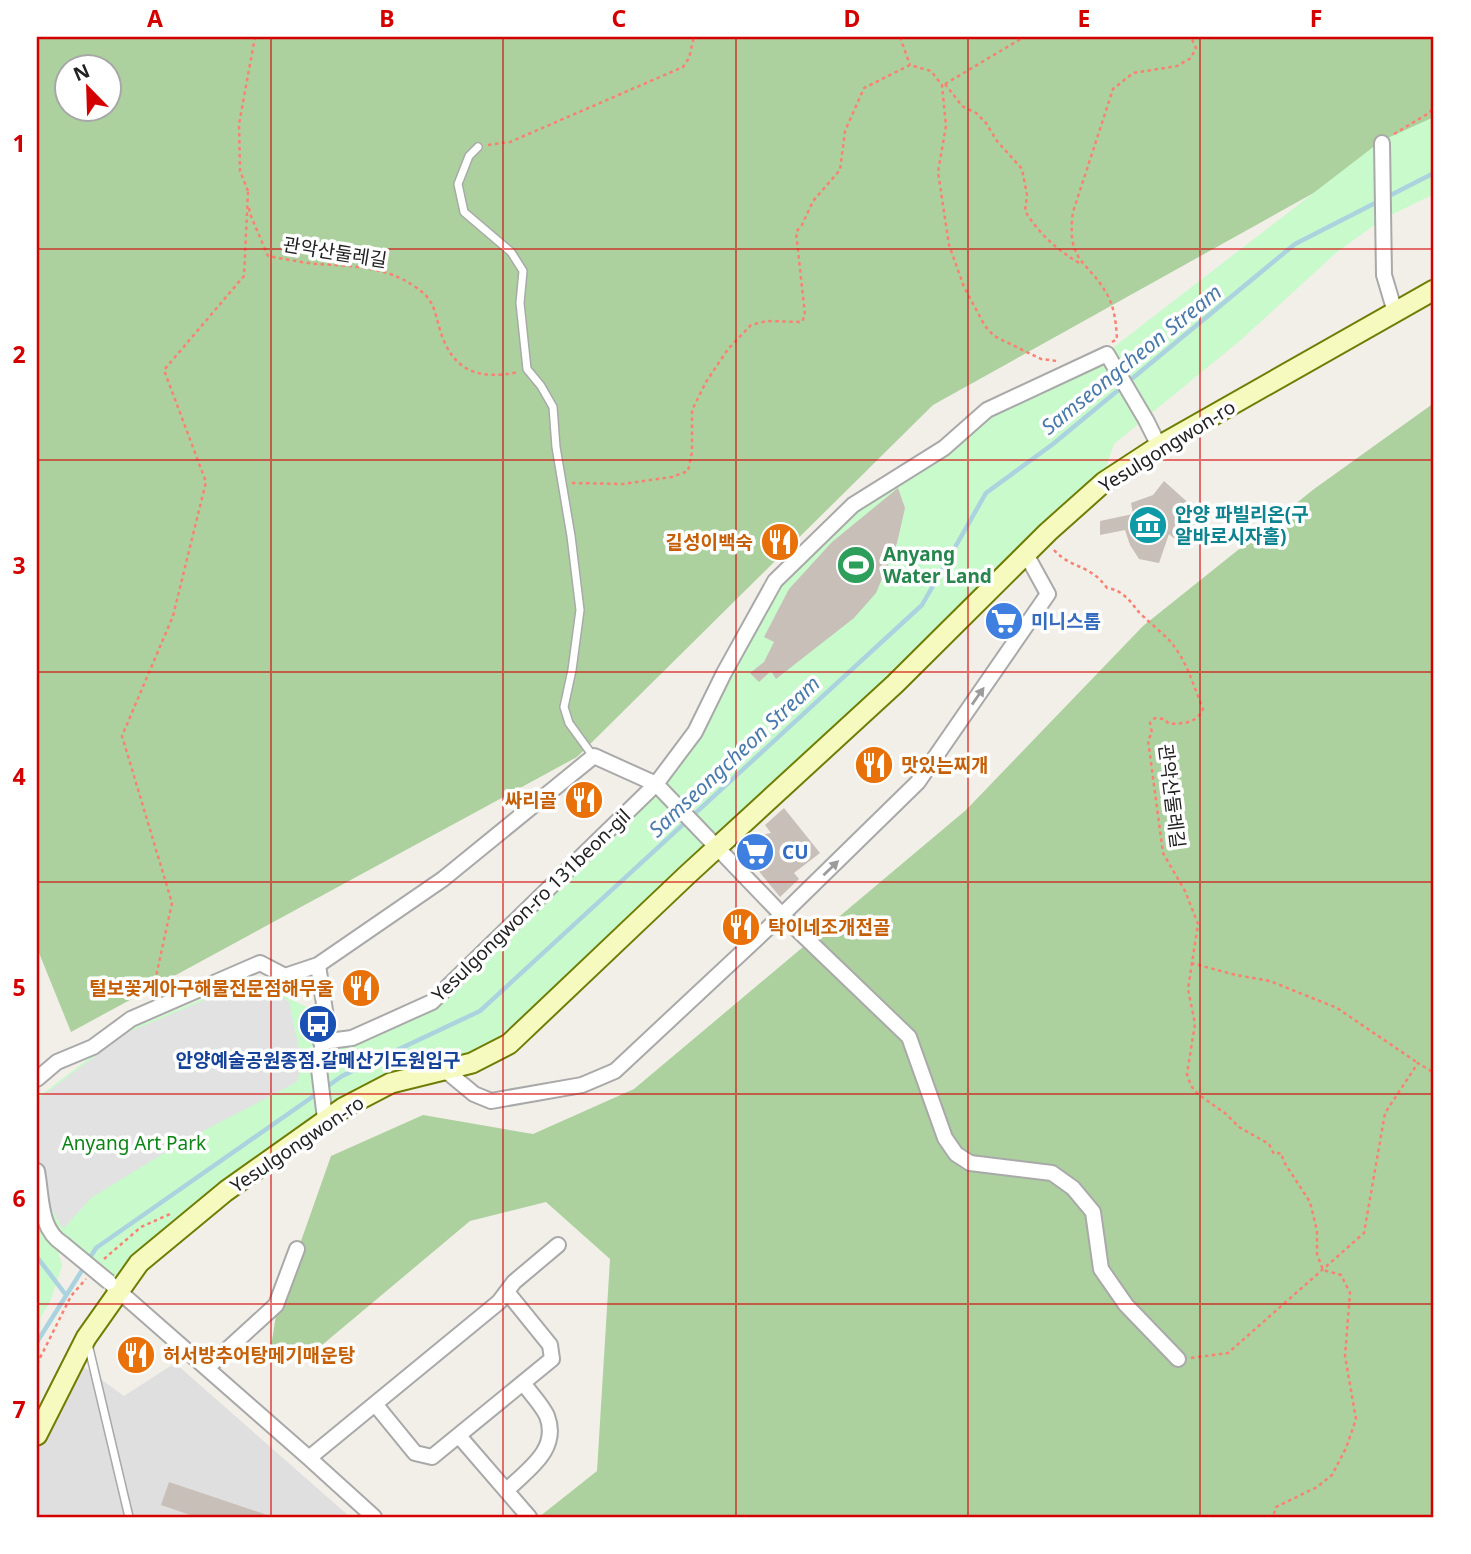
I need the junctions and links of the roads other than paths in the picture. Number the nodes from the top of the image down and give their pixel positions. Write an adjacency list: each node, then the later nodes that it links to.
1 (478, 147): 7 (lane)
2 (1382, 148): 4 (street)
3 (1434, 290): 4 (street, Yesulgongwon-ro)
4 (1395, 312): 5 (street, Yesulgongwon-ro)
5 (1159, 446): 6 (street, Yesulgongwon-ro); 8 (street)
6 (1026, 554): 9 (street, Yesulgongwon-ro); 10 (street, one-way to 6)
7 (594, 756): 8 (street); 11 (street)
8 (662, 789): 9 (street); 12 (street, Yesulgongwon-ro 131beon-gil)
9 (712, 841): 10 (street); 13 (street, Yesulgongwon-ro)
10 (782, 915): 13 (street); 23 (street)
11 (318, 965): 12 (street); 14 (street)
12 (321, 1042): 15 (street)
13 (445, 1070): 15 (street, Yesulgongwon-ro)
14 (37, 1079)
15 (324, 1112): 20 (street, Yesulgongwon-ro)
16 (37, 1171): 17 (street)
17 (39, 1201): 20 (street, bridge)
18 (558, 1245): 21 (street)
19 (297, 1249): 24 (street)
20 (114, 1286): 22 (street, Yesulgongwon-ro); 24 (street)
21 (507, 1292): 25 (street); 26 (street)
22 (86, 1338): 27 (street, Yesulgongwon-ro); 31 (lane)
23 (1178, 1359)
24 (207, 1368): 29 (street)
25 (524, 1384): 28 (street); 30 (street)
26 (375, 1404): 28 (street); 29 (street)
27 (37, 1435)
28 (459, 1436): 30 (street)
29 (309, 1458): 32 (street)
30 (507, 1490): 33 (street)
31 (129, 1517)
32 (374, 1517)
33 (529, 1517)

